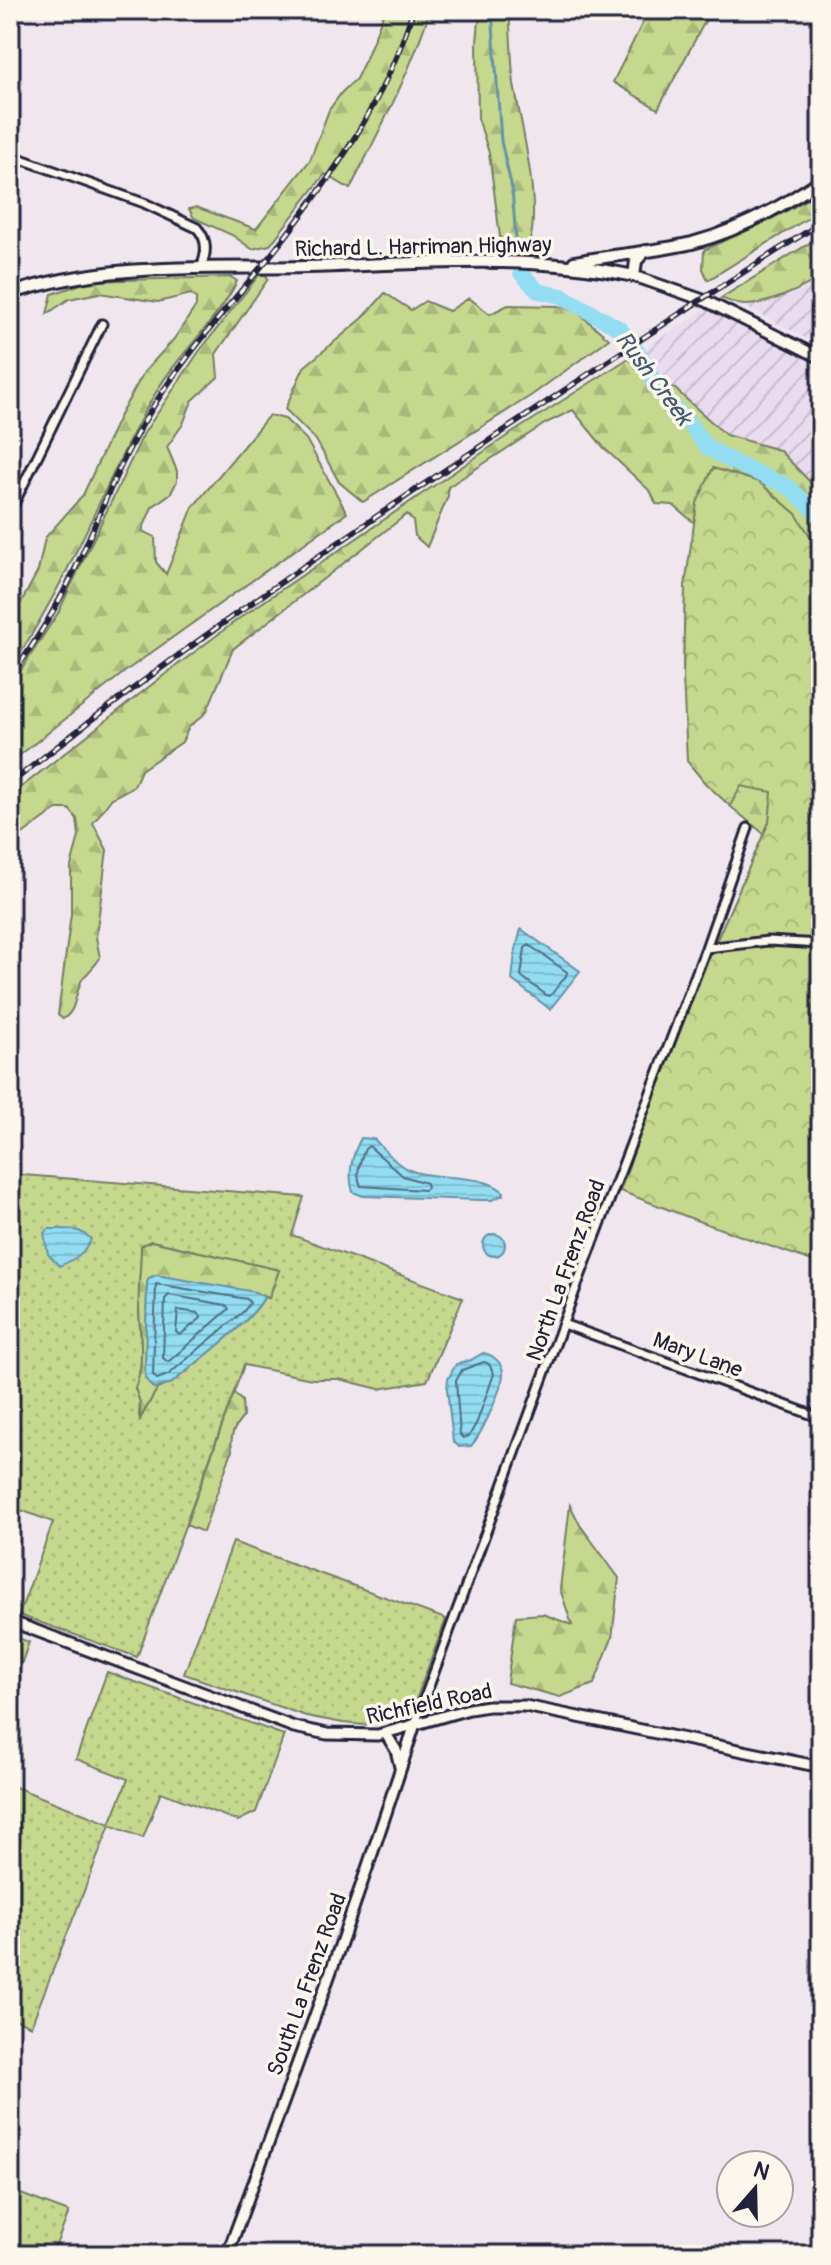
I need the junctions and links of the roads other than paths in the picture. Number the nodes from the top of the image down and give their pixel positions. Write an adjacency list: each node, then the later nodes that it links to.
1 (10, 155): 5 (street)
2 (821, 180): 3 (main road)
3 (645, 251): 4 (main road); 6 (main road)
4 (561, 264): 5 (main road, Richard L. Harriman Highway); 6 (main road, Richard L. Harriman Highway)
5 (201, 270): 7 (main road, Richard L. Harriman Highway)
6 (634, 276): 9 (street, Richard L. Harriman Highway)
7 (10, 294)
8 (102, 324): 10 (street)
9 (821, 358)
10 (13, 498): 11 (street)
11 (10, 512)
12 (748, 828): 14 (street, North La Frenz Road)
13 (821, 944): 14 (street)
14 (706, 948): 15 (street, North La Frenz Road)
15 (563, 1324): 16 (street, Mary Lane); 18 (street, North La Frenz Road)
16 (821, 1418)
17 (10, 1621): 19 (street, Richfield Road)
18 (415, 1724): 19 (street, Richfield Road); 20 (street, Richfield Road); 21 (street, South La Frenz Road)
19 (386, 1734): 21 (street)
20 (821, 1767)
21 (401, 1770): 22 (street, South La Frenz Road)
22 (227, 2255)

